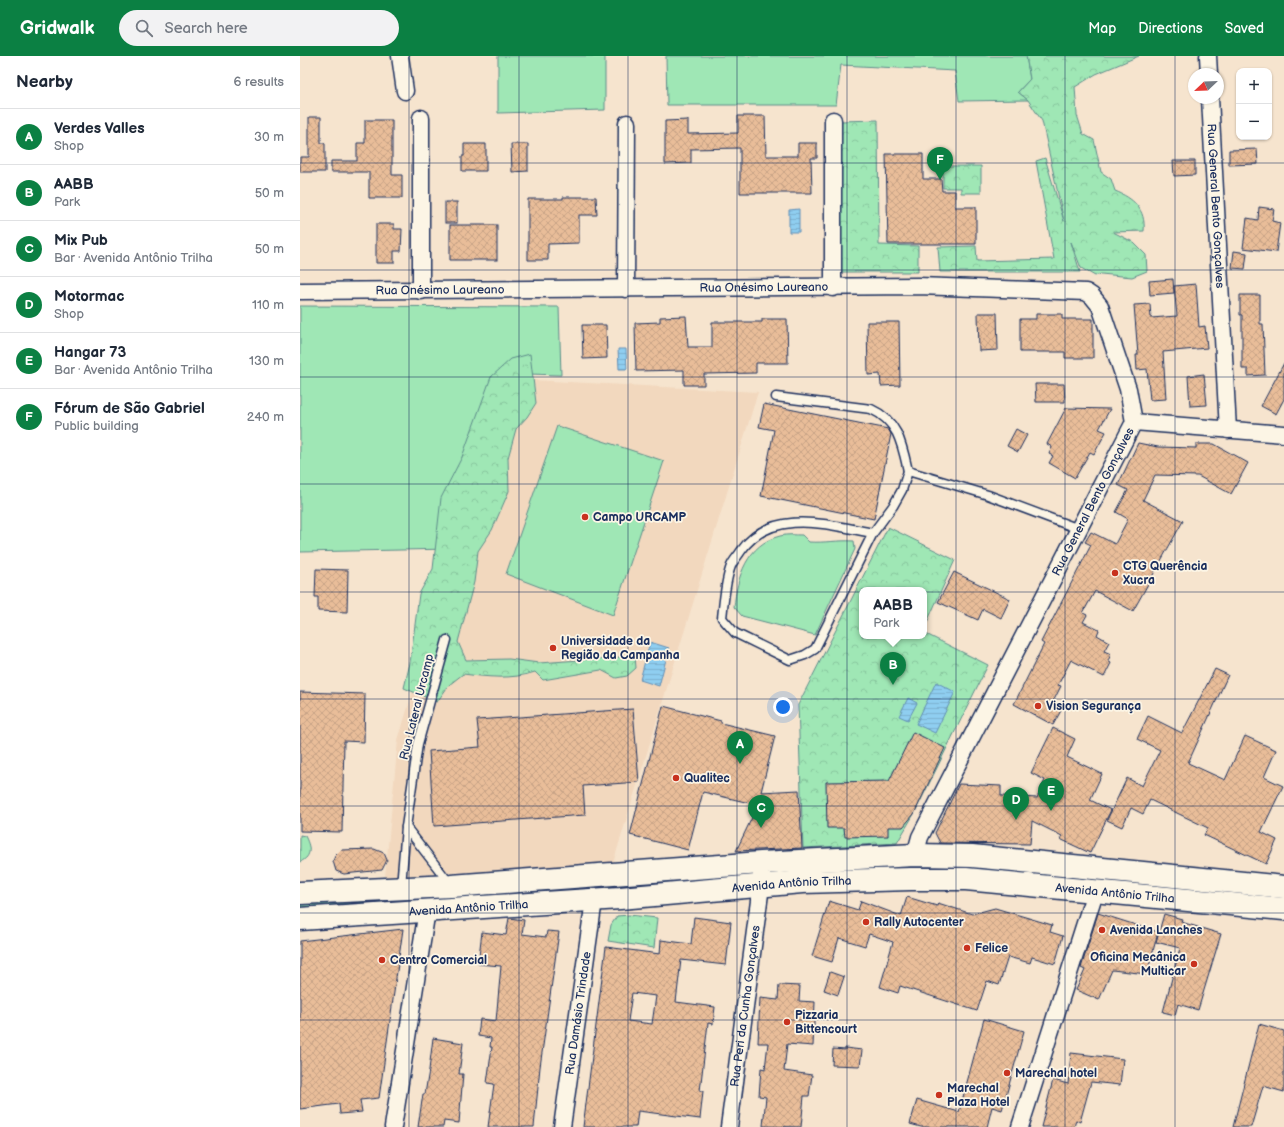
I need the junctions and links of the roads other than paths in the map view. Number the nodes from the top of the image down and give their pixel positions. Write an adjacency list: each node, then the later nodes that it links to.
1 (400, 56): 4 (street)
2 (1208, 56): 3 (street)
3 (1209, 68)
4 (404, 91)
5 (1210, 104): 15 (street, Rua General Bento Gonçalves)
6 (421, 118): 12 (street)
7 (832, 120): 9 (street)
8 (627, 123): 10 (street)
9 (833, 288): 10 (street, Rua Onésimo Laureano); 14 (street, Rua Onésimo Laureano)
10 (626, 289): 12 (street, Rua Onésimo Laureano)
11 (300, 291): 12 (street, Rua Onésimo Laureano)
12 (421, 291)
13 (776, 397): 17 (lane)
14 (1134, 422): 15 (street, Rua General Bento Gonçalves); 18 (street, Rua General Bento Gonçalves)
15 (1228, 430): 16 (street)
16 (1284, 434)
17 (908, 471): 18 (lane); 19 (lane)
18 (1079, 529): 22 (street, Rua General Bento Gonçalves)
19 (873, 533): 19 (lane)
20 (447, 640): 21 (lane, Rua Lateral Urcamp)
21 (406, 827): 24 (lane); 26 (lane, Rua Lateral Urcamp)
22 (915, 855): 23 (main road, Avenida Antônio Trilha); 27 (main road, Avenida Antônio Trilha)
23 (761, 863): 24 (main road, Avenida Antônio Trilha); 25 (street, Rua Peri da Cunha Gonçalves)
24 (451, 886): 26 (main road, Avenida Antônio Trilha)
25 (761, 886): 28 (main road, Avenida Antônio Trilha); 30 (main road, Avenida Antônio Trilha); 36 (street, Rua Peri da Cunha Gonçalves)
26 (400, 887): 29 (main road, Avenida Antônio Trilha)
27 (1284, 887)
28 (1095, 892): 31 (main road, Avenida Antônio Trilha); 37 (street)
29 (300, 893)
30 (594, 900): 32 (main road, Avenida Antônio Trilha); 35 (street, Rua Damásio Trindade)
31 (1284, 909)
32 (426, 910): 33 (main road, Avenida Antônio Trilha); 34 (street)
33 (300, 919)
34 (393, 1127)
35 (562, 1127)
36 (729, 1127)
37 (1020, 1127)

